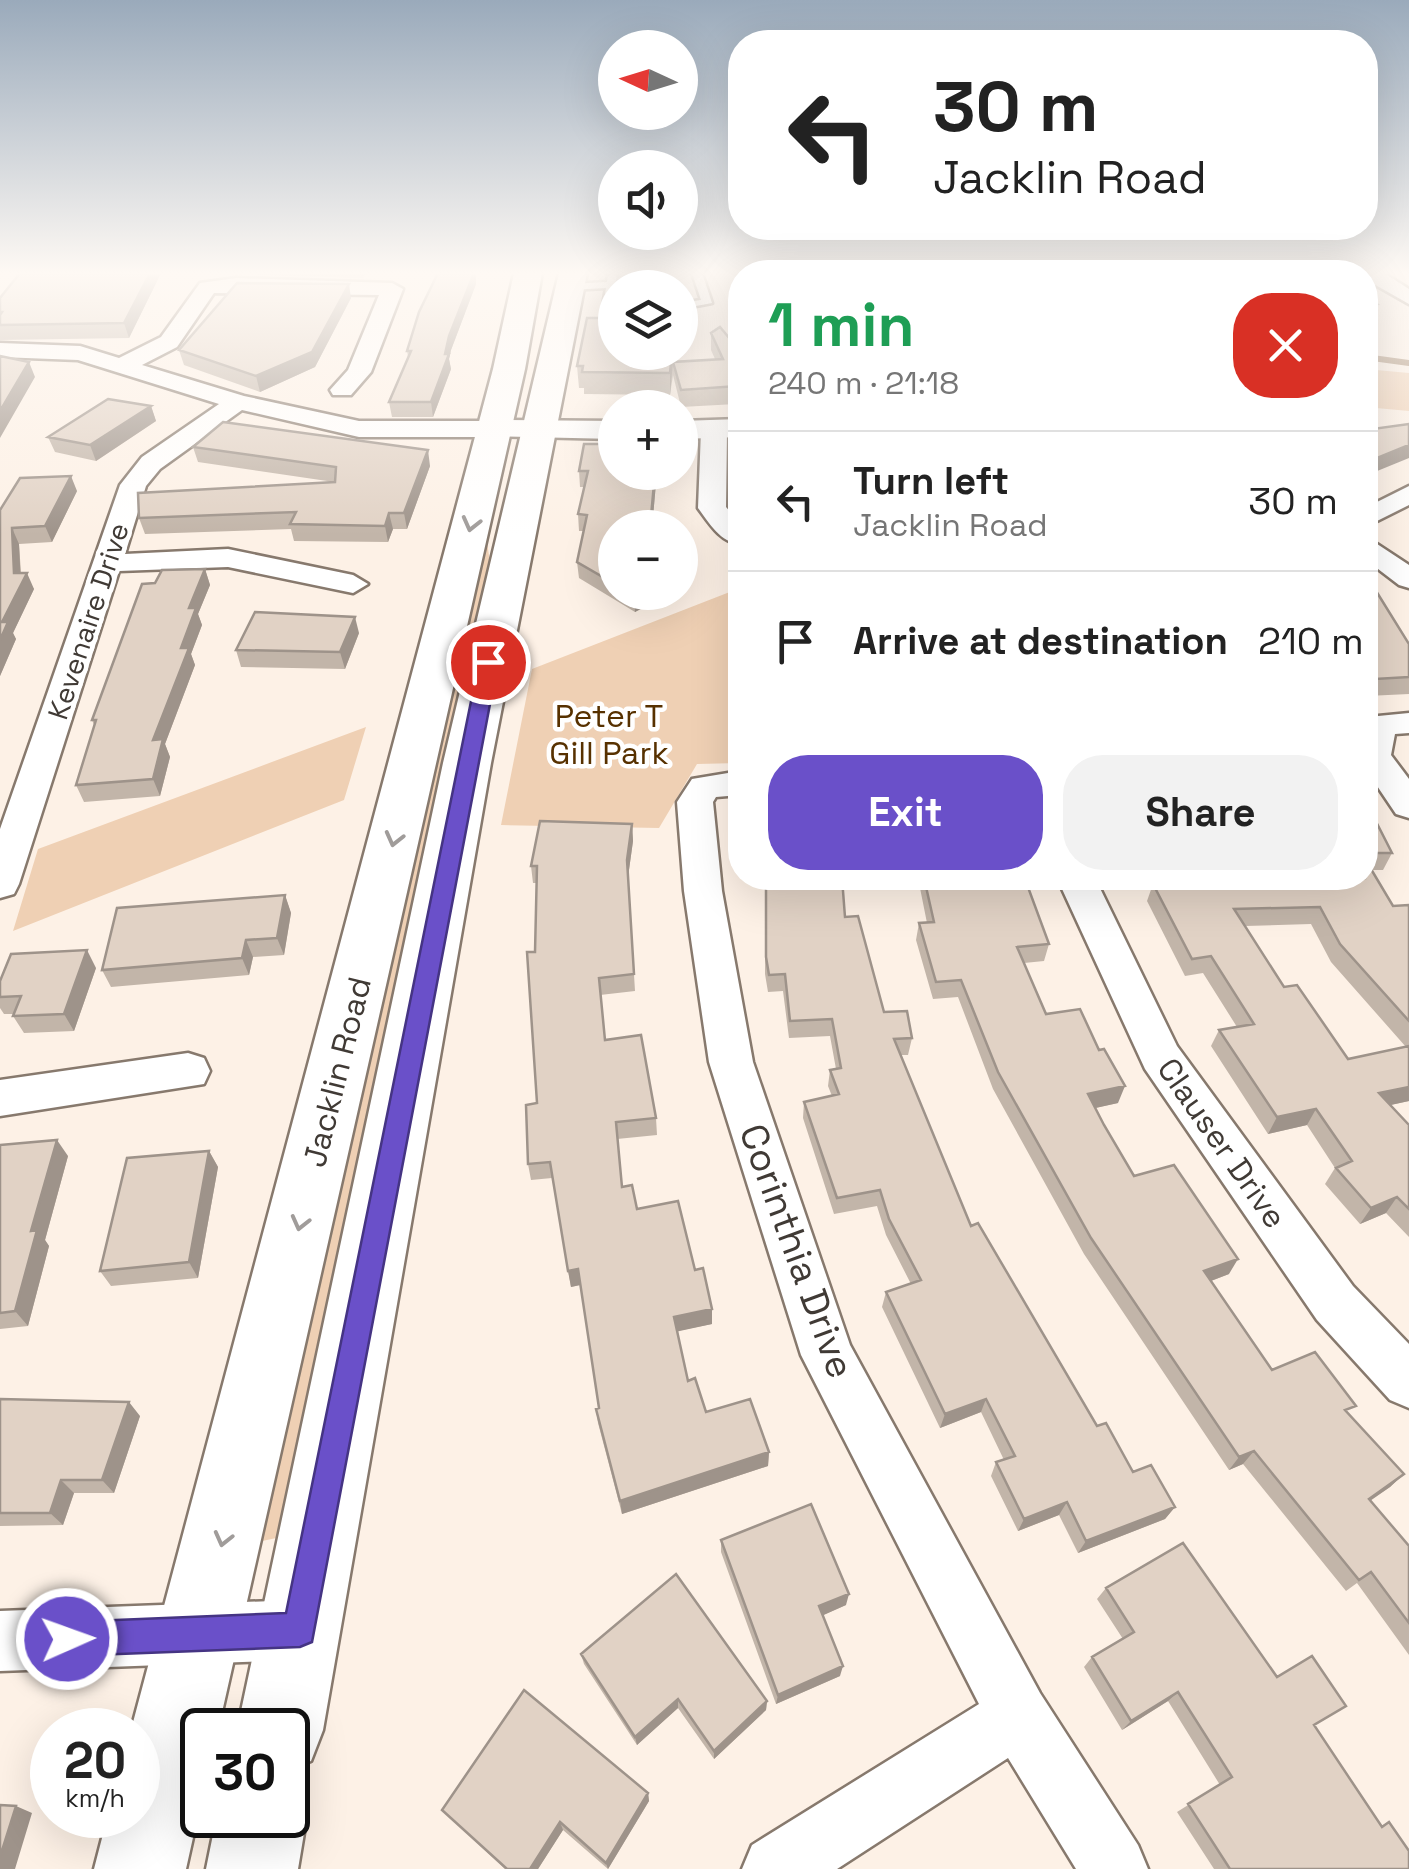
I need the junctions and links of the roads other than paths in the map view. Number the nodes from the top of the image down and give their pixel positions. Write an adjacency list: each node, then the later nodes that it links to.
1 (110, 360): 6 (street)
2 (133, 360): 6 (street)
3 (364, 360): 7 (street)
4 (522, 360): 9 (main road, Jacklin Road)
5 (553, 360): 9 (main road, Jacklin Road)
6 (125, 364): 8 (street)
7 (342, 390)
8 (238, 402): 9 (street); 17 (street, Kevenaire Drive)
9 (517, 429): 11 (street); 30 (main road, Jacklin Road); 31 (main road, Jacklin Road, one-way to 31)
10 (727, 429): 12 (street); 15 (street)
11 (598, 430)
12 (698, 430)
13 (1409, 494): 14 (street)
14 (1378, 512)
15 (728, 527)
16 (1378, 556): 18 (street)
17 (107, 563): 19 (street); 25 (street, Kevenaire Drive)
18 (1409, 579)
19 (353, 584)
20 (1394, 724): 21 (street)
21 (1378, 749)
22 (1378, 761): 24 (street)
23 (728, 784): 34 (street, Corinthia Drive)
24 (1409, 806)
25 (0, 884)
26 (1082, 890): 29 (street, Clauser Drive)
27 (188, 1071): 28 (street)
28 (0, 1098)
29 (1409, 1382)
30 (300, 1630): 31 (street); 33 (main road, Jacklin Road)
31 (200, 1634): 32 (street); 36 (main road, Jacklin Road)
32 (0, 1641)
33 (284, 1708)
34 (1018, 1716): 38 (street); 39 (street, Corinthia Drive)
35 (258, 1838): 37 (main road)
36 (140, 1869)
37 (252, 1869)
38 (776, 1869)
39 (1114, 1869)

